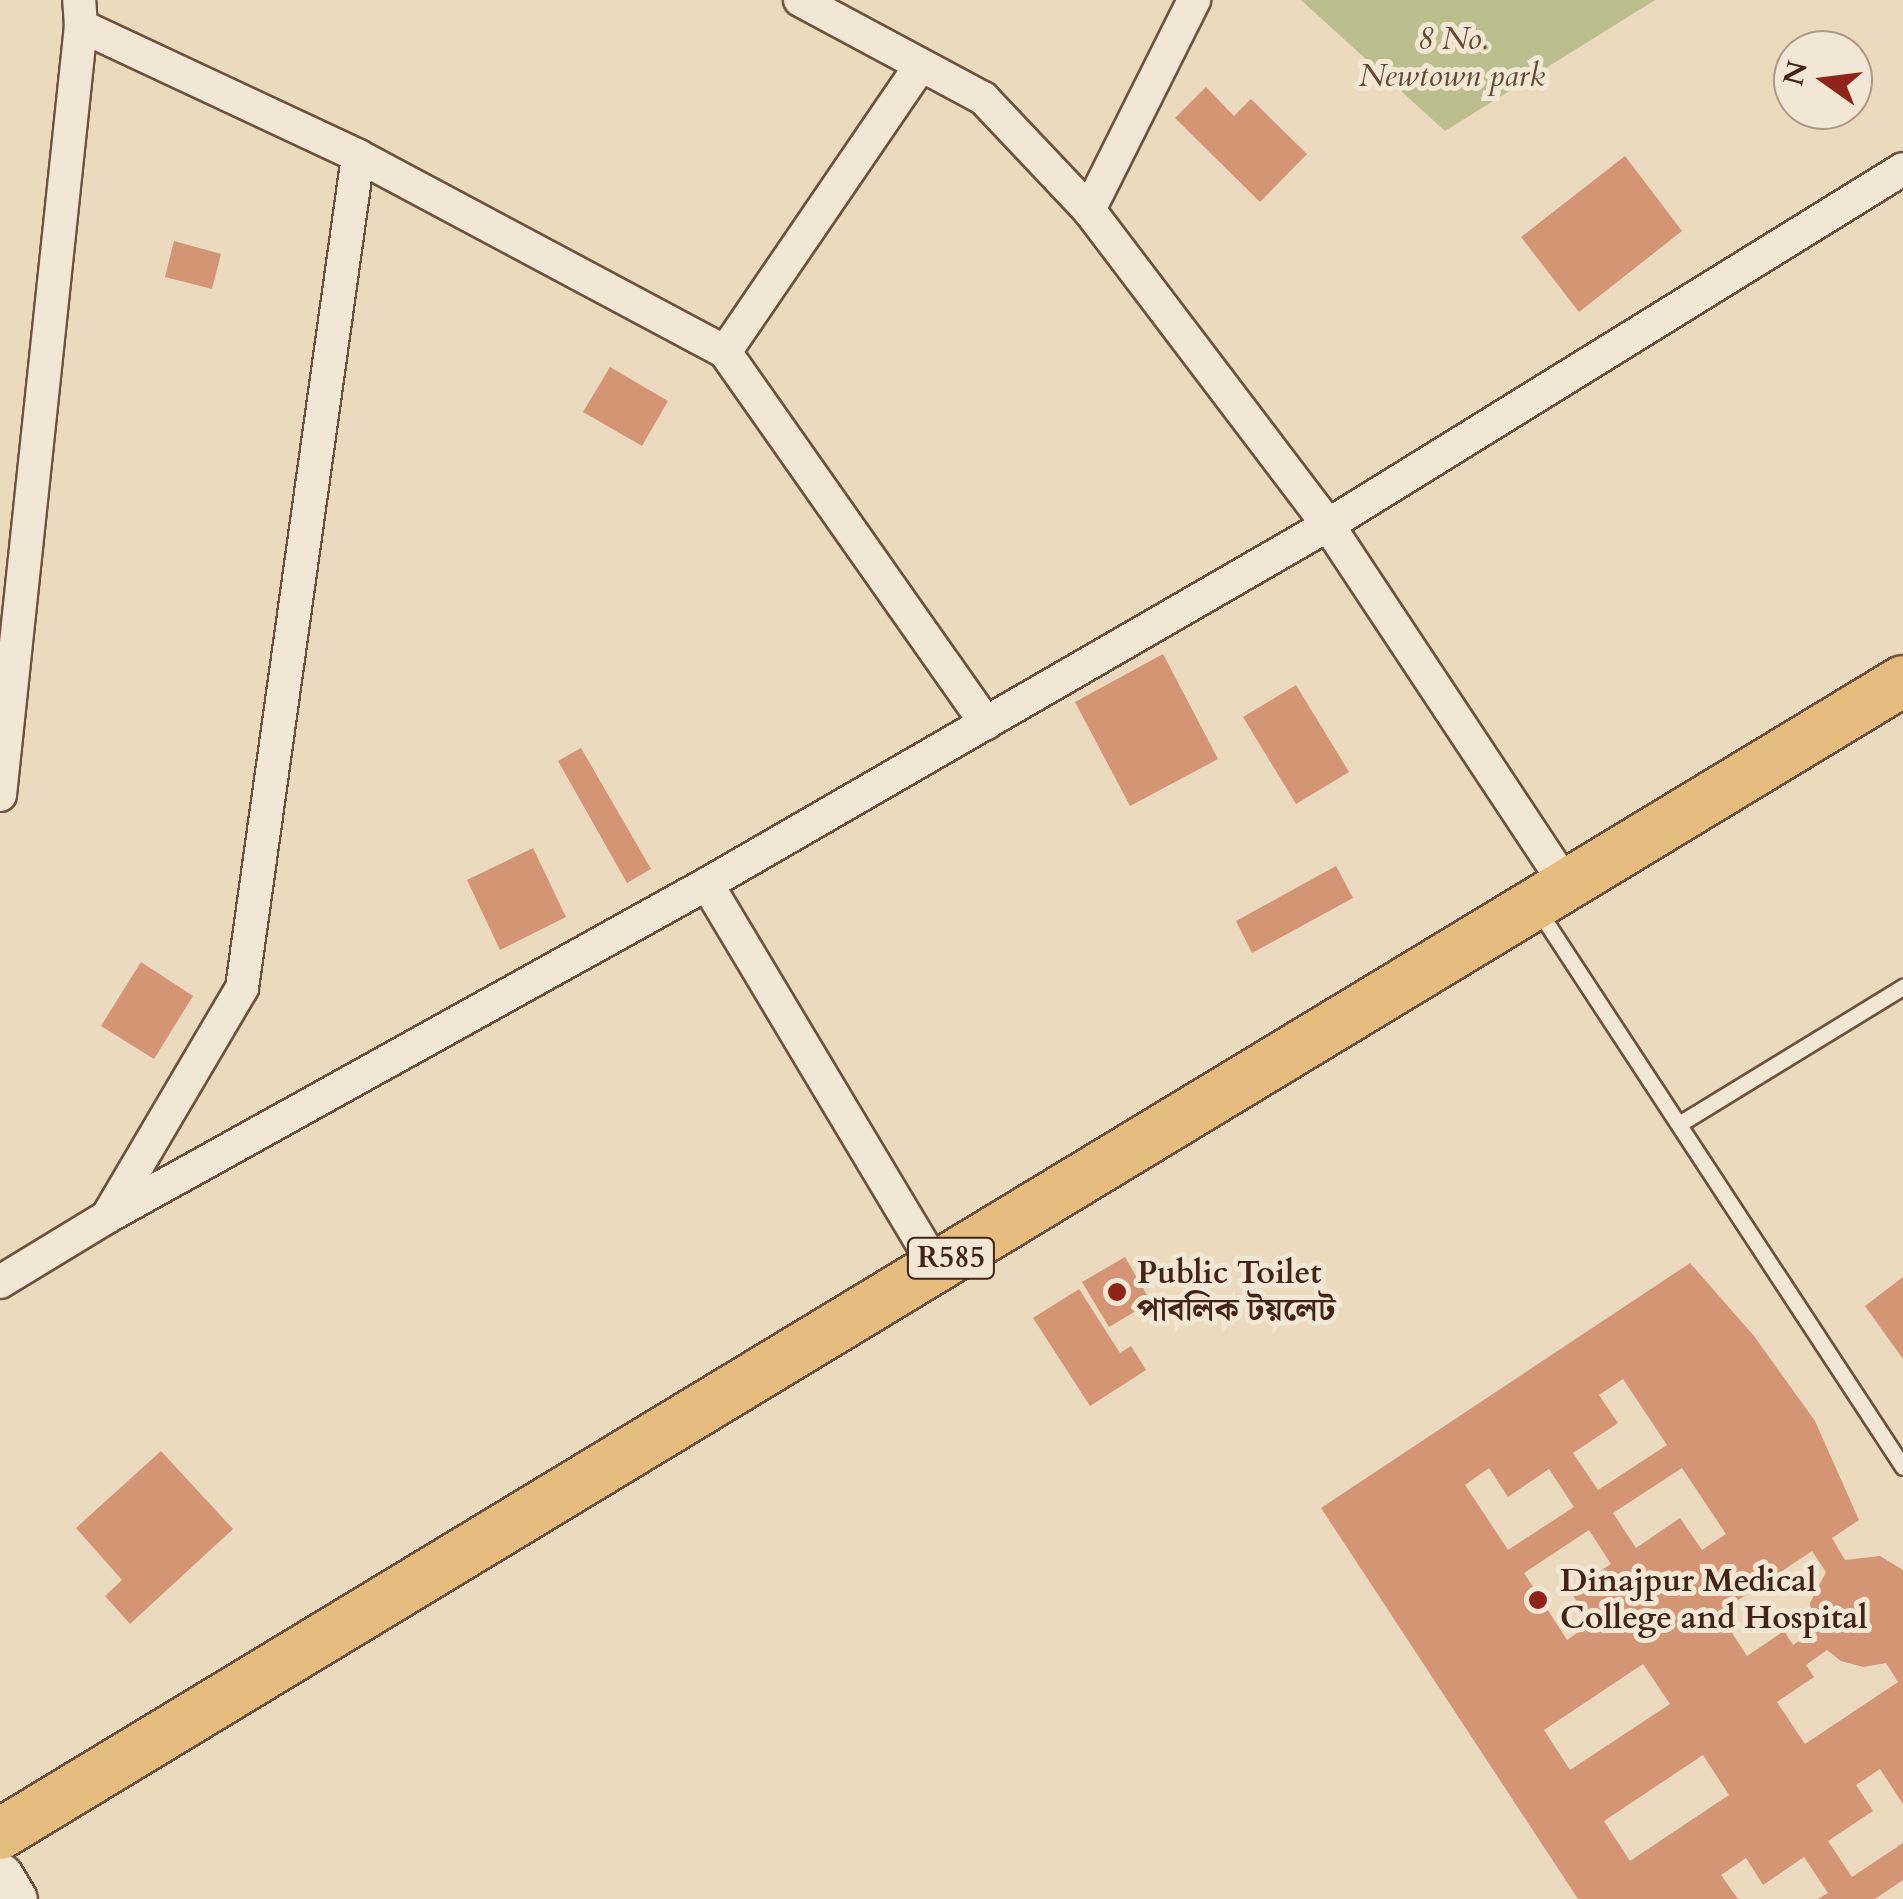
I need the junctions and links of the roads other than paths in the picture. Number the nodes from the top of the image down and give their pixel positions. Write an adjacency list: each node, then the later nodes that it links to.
1 (800, 0): 4 (street)
2 (1194, 0): 7 (street)
3 (80, 13): 5 (street); 12 (street)
4 (920, 66): 7 (street); 8 (street)
5 (358, 156): 8 (street); 17 (street)
6 (1903, 170): 9 (street)
7 (1089, 210): 9 (street)
8 (726, 352): 11 (street)
9 (1328, 525): 11 (street); 14 (street)
10 (1903, 681): 14 (main road, R585)
11 (986, 723): 13 (street)
12 (0, 795)
13 (708, 884): 17 (street); 18 (street)
14 (1551, 895): 16 (lane); 18 (main road, R585)
15 (1903, 987): 16 (lane)
16 (1679, 1124): 20 (lane)
17 (107, 1217): 19 (street)
18 (936, 1267): 21 (main road, R585)
19 (0, 1282)
20 (1903, 1467)
21 (0, 1834)
22 (0, 1876): 23 (street)
23 (14, 1899)

